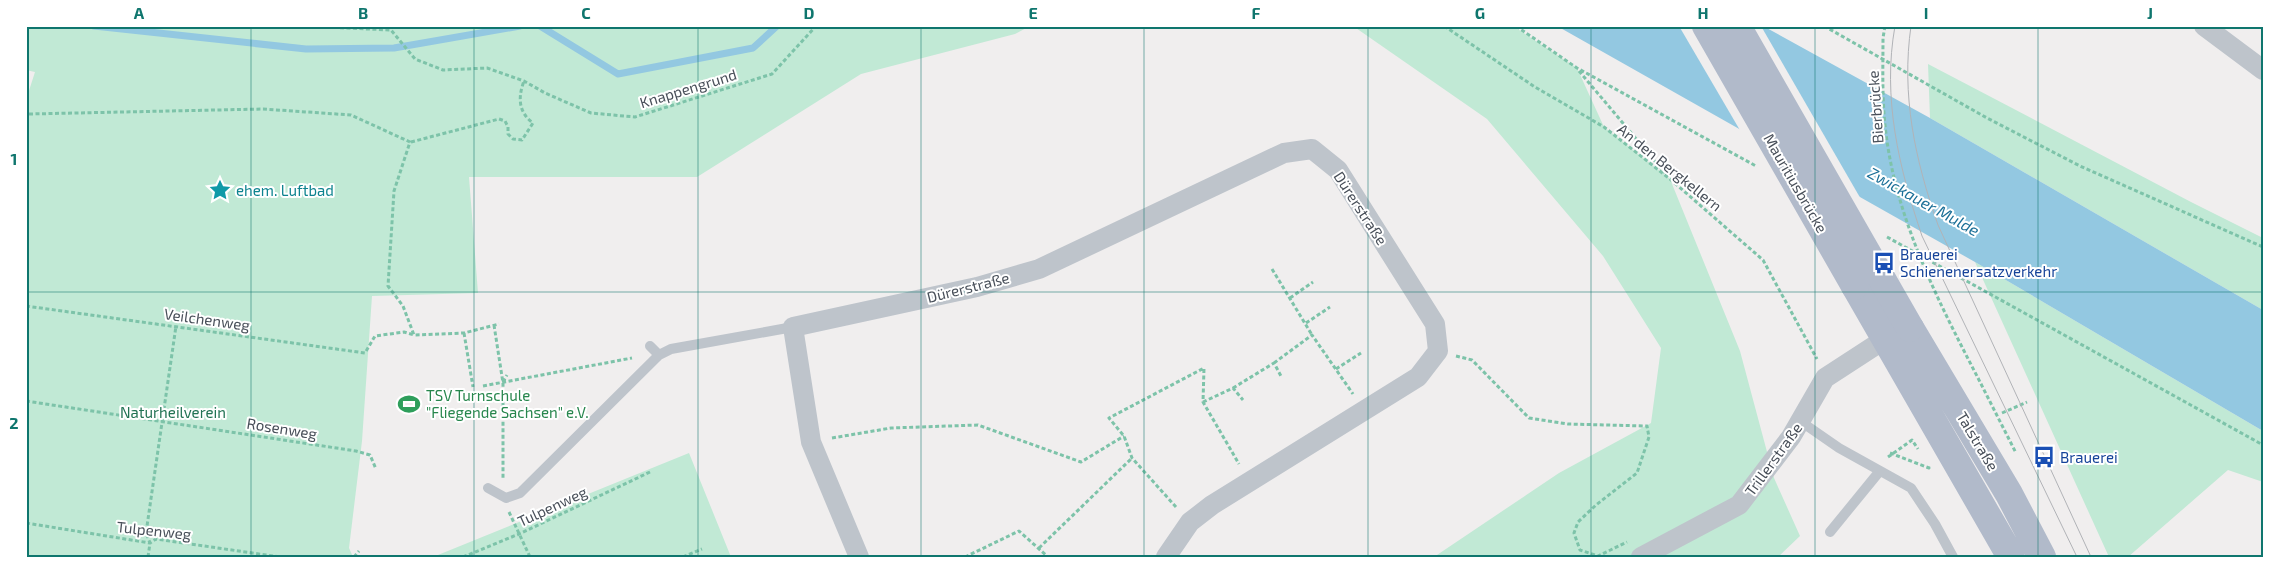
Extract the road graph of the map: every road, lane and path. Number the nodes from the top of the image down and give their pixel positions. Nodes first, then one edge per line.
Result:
1 (301, 26) edge
2 (816, 26) edge
3 (1444, 26) edge
4 (1706, 26) edge
5 (1737, 26) edge
6 (1824, 26) edge
7 (1885, 26) edge
8 (2204, 26) edge
9 (1577, 68) dead end
10 (2263, 70) edge
11 (524, 81) junction
12 (29, 114) dead end
13 (410, 142) junction
14 (1670, 179) junction
15 (2263, 247) edge
16 (1272, 270) dead end
17 (1313, 282) dead end
18 (1290, 298) junction
19 (26, 306) edge
20 (1330, 307) dead end
21 (1306, 323) junction
22 (499, 324) dead end
23 (494, 325) junction
24 (176, 326) junction
25 (793, 327) junction
26 (1910, 328) joint
27 (464, 333) junction
28 (414, 335) junction
29 (1312, 335) junction
30 (1885, 339) junction
31 (650, 346) dead end
32 (1438, 351) junction
33 (1361, 353) dead end
34 (656, 359) junction
35 (1274, 364) junction
36 (1336, 369) junction
37 (508, 376) dead end
38 (1282, 378) dead end
39 (1825, 378) junction
40 (1978, 378) dead end
41 (503, 383) junction
42 (483, 386) dead end
43 (473, 387) dead end
44 (1233, 388) junction
45 (1243, 400) dead end
46 (26, 401) edge
47 (1203, 402) junction
48 (2027, 402) dead end
49 (1364, 410) junction
50 (2002, 413) dead end
51 (163, 420) junction
52 (1800, 421) junction
53 (1124, 436) junction
54 (811, 442) junction
55 (1920, 454) dead end
56 (1132, 458) junction
57 (1925, 461) dead end
58 (376, 470) dead end
59 (650, 472) dead end
60 (1879, 472) junction
61 (1249, 480) junction
62 (488, 488) dead end
63 (506, 498) junction
64 (1190, 522) junction
65 (26, 523) edge
66 (1830, 532) dead end
67 (519, 534) junction
68 (150, 543) junction
69 (1039, 548) junction
70 (702, 549) dead end
71 (1636, 549) edge
72 (359, 551) dead end
73 (148, 557) edge
74 (280, 557) edge
75 (354, 557) edge
76 (463, 557) edge
77 (530, 557) edge
78 (683, 557) edge
79 (859, 557) edge
80 (965, 557) edge
81 (1048, 557) edge
82 (1166, 557) edge
83 (1953, 557) edge
84 (2011, 557) edge
85 (2042, 557) edge

1 - 11 path, Knappengrund
2 - 11 path, Knappengrund
3 - 14 path, An den Bergkellern
4 - 30 main road, Mauritiusbrücke, bridge
5 - 26 main road, Mauritiusbrücke, bridge
6 - 15 path
7 - 40 path, Bierbrücke, bridge
8 - 10 street
9 - 14 path
11 - 13 path
12 - 13 path
13 - 28 path
14 - 39 path, An den Bergkellern
16 - 18 path
17 - 18 path
18 - 21 path
19 - 24 path, Veilchenweg
20 - 21 path
21 - 29 path
22 - 23 path
23 - 27 path
23 - 41 path
24 - 28 path, Veilchenweg
24 - 51 path
25 - 32 street, Dürerstraße
25 - 34 lane
25 - 54 street
26 - 85 main road, Talstraße
27 - 28 path
27 - 43 path
29 - 35 path
29 - 36 path
30 - 39 street, Trillerstraße
30 - 84 main road, Talstraße
31 - 34 lane
32 - 49 street
32 - 71 path
33 - 36 path
34 - 41 path
34 - 63 lane
35 - 38 path
35 - 44 path
36 - 49 path
37 - 41 path
39 - 52 street, Trillerstraße
41 - 42 path
41 - 63 path
44 - 45 path
44 - 47 path
46 - 51 path, Rosenweg
47 - 53 path
47 - 61 path
48 - 50 path
49 - 61 street
51 - 58 path, Rosenweg
51 - 68 path
52 - 60 lane
52 - 71 street, Trillerstraße
53 - 54 path
53 - 56 path
54 - 79 street
55 - 57 path
56 - 64 path
56 - 69 path
59 - 67 path, Tulpenweg
60 - 66 lane
60 - 83 lane
61 - 64 street
62 - 63 lane
63 - 67 path
64 - 82 street
65 - 68 path, Tulpenweg
67 - 76 path, Tulpenweg
67 - 77 path
68 - 73 path
68 - 74 path, Tulpenweg
69 - 80 path
69 - 81 path
70 - 78 path
72 - 75 path

